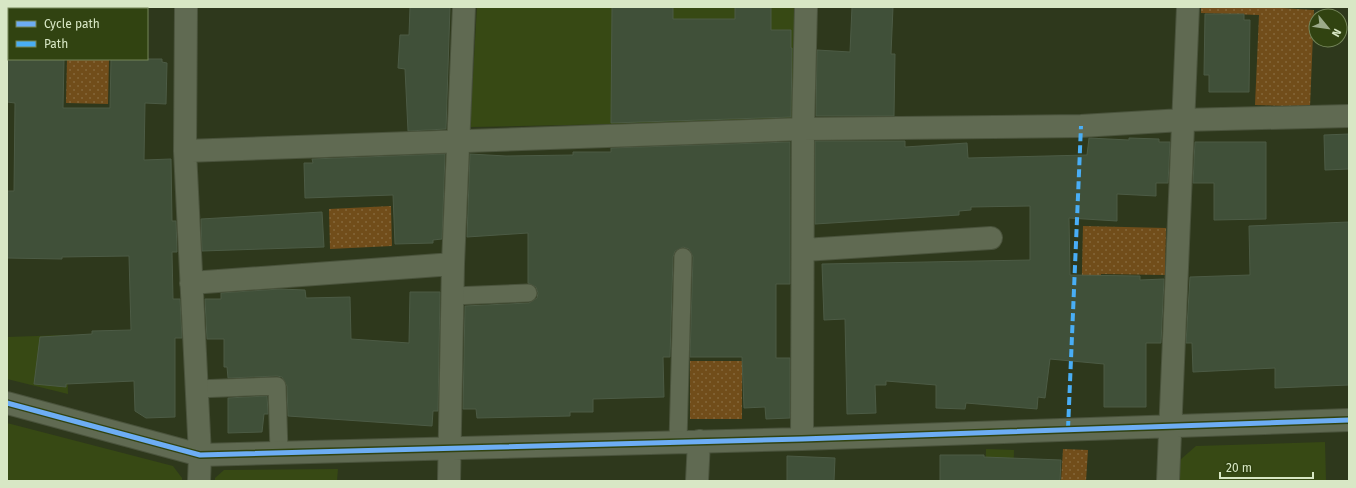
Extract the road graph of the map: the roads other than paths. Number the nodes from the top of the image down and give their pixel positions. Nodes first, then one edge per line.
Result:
1 (186, 7) edge
2 (464, 7) edge
3 (806, 7) edge
4 (1188, 7) edge
5 (1349, 116) edge
6 (1182, 120) junction
7 (803, 129) junction
8 (459, 140) junction
9 (185, 151) junction
10 (991, 238) dead end
11 (804, 250) junction
12 (684, 257) dead end
13 (453, 264) junction
14 (191, 283) junction
15 (528, 293) dead end
16 (453, 296) junction
17 (197, 389) junction
18 (7, 403) edge
19 (1349, 420) edge
20 (1170, 426) junction
21 (802, 438) junction
22 (689, 441) junction
23 (450, 448) junction
24 (279, 452) junction
25 (200, 454) junction
26 (199, 481) edge
27 (449, 481) edge
28 (697, 481) edge
29 (1168, 481) edge

1 - 9 street
2 - 8 street
3 - 7 street
4 - 6 street
5 - 6 street
6 - 7 street
6 - 20 street
7 - 8 street
7 - 11 street
8 - 9 street
8 - 13 street
9 - 14 street
10 - 11 street
11 - 21 street
12 - 22 lane
13 - 14 street
13 - 16 street
14 - 17 street
15 - 16 lane
16 - 23 street
17 - 24 lane
17 - 25 street
18 - 25 street
19 - 20 street
20 - 21 street
20 - 29 street
21 - 22 street
22 - 23 street
22 - 28 street
23 - 24 street
23 - 27 street
24 - 25 street
25 - 26 street

